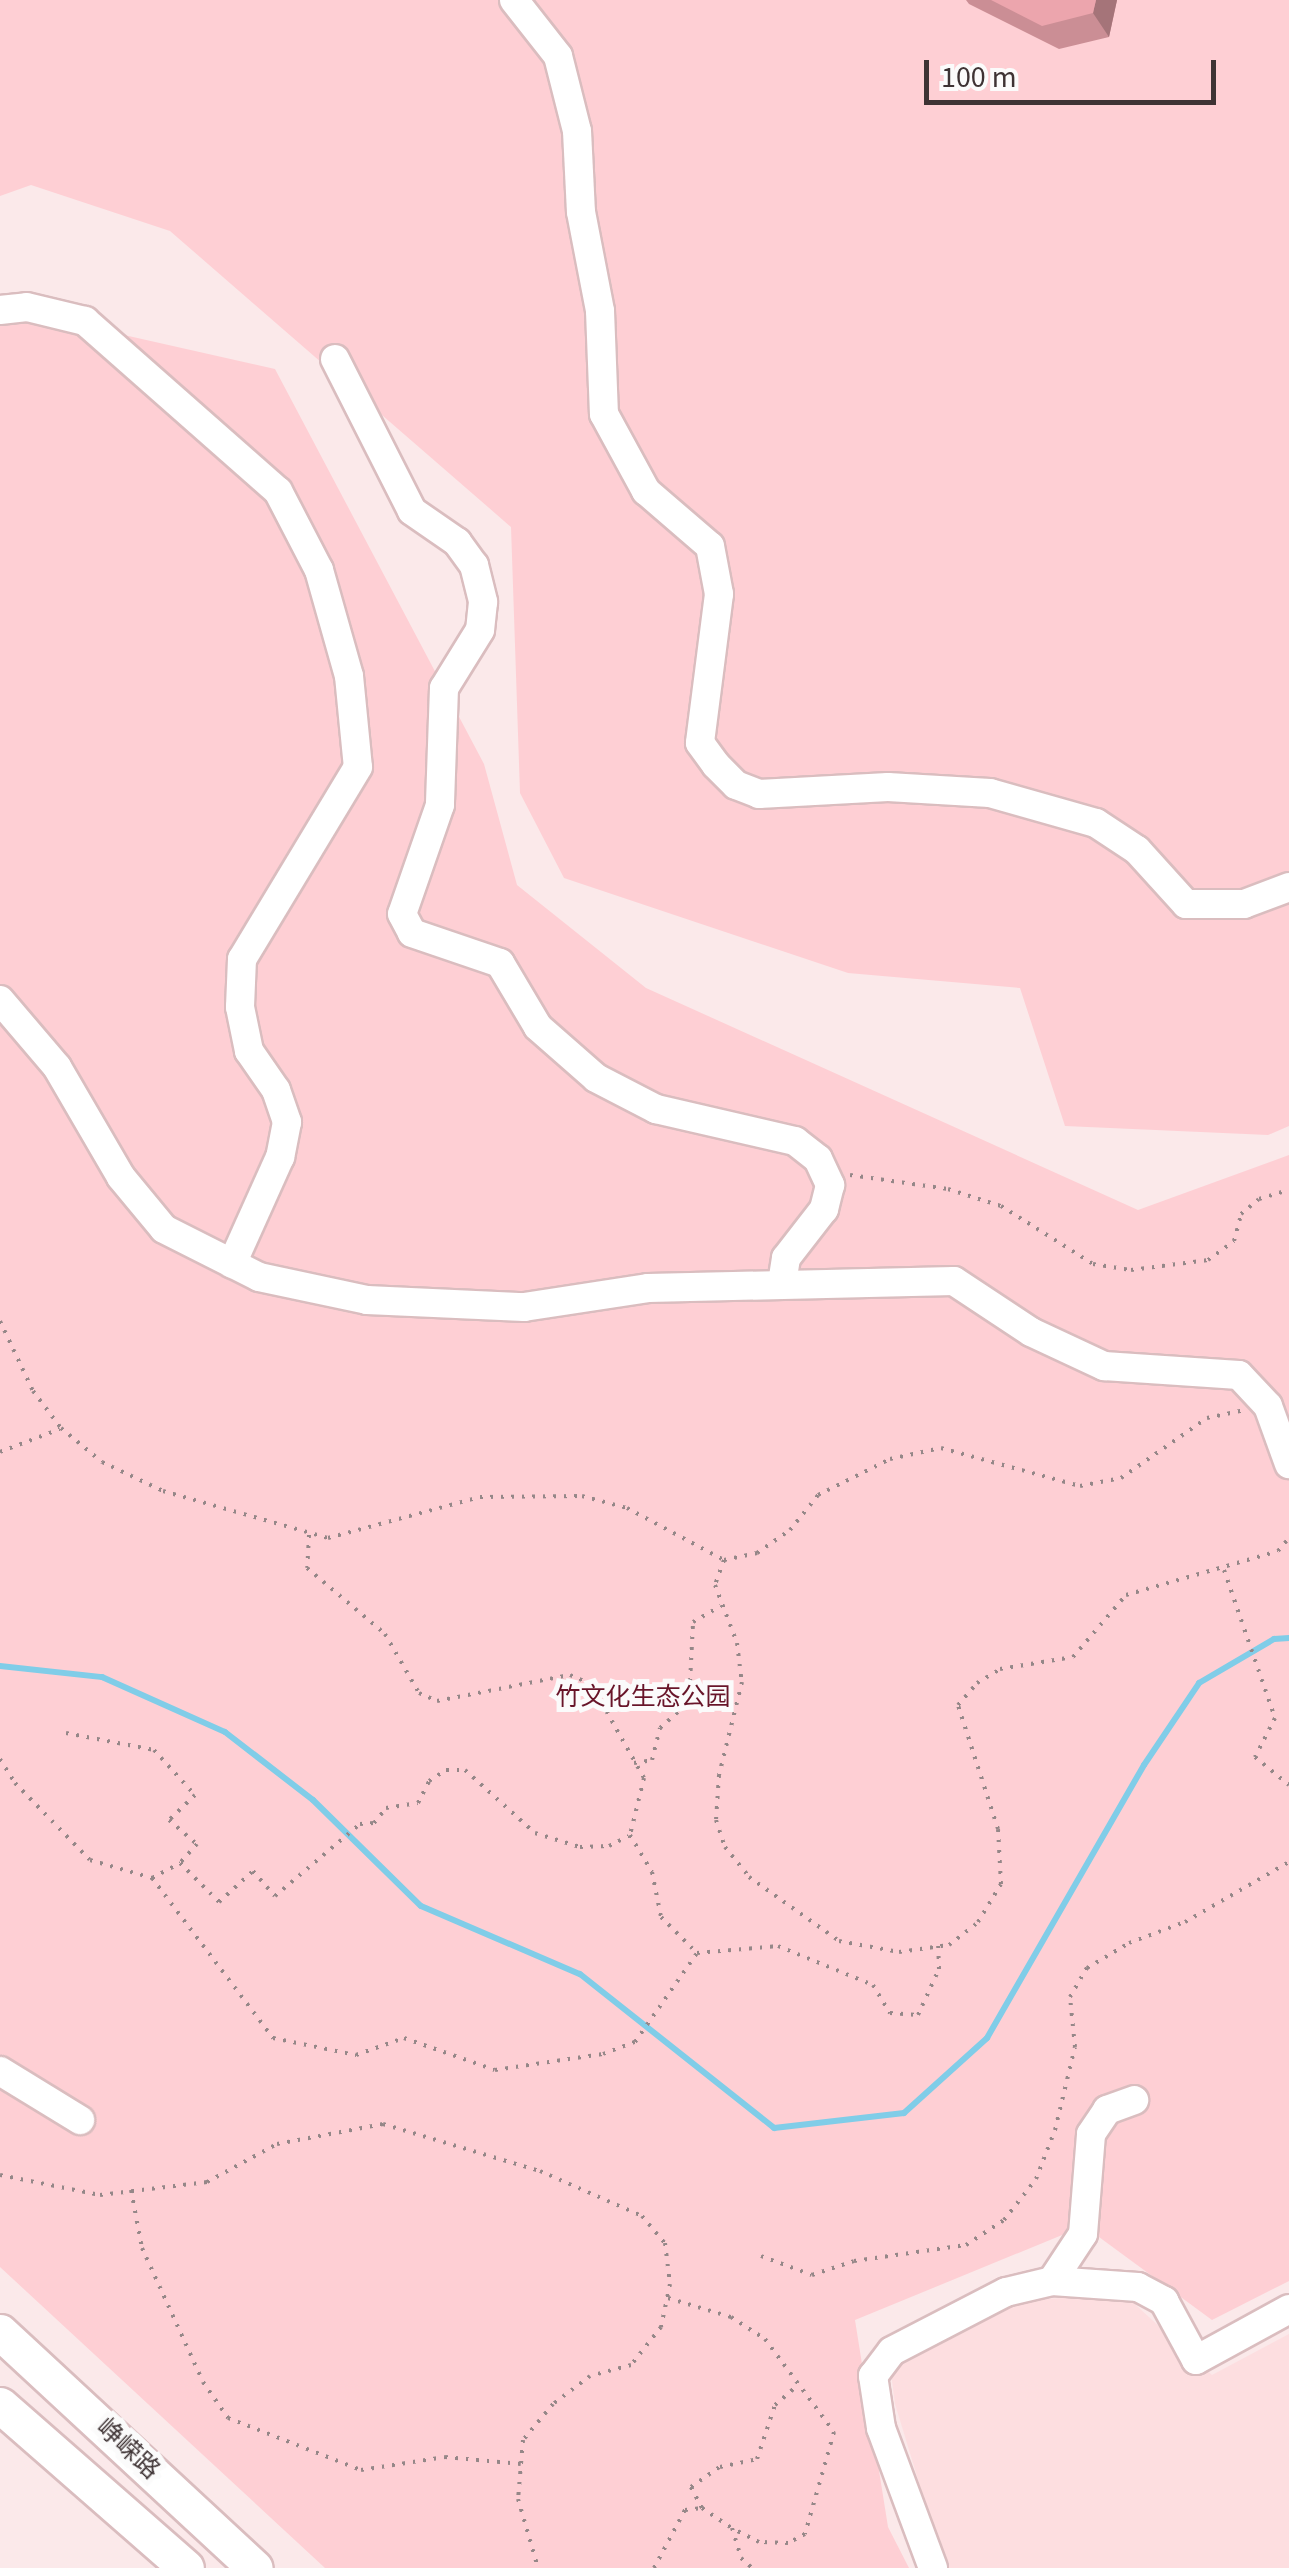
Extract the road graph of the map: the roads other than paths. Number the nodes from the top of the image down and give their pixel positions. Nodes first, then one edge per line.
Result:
1 (514, 0) edge
2 (0, 310) edge
3 (335, 359) dead end
4 (1289, 886) edge
5 (0, 1000) edge
6 (232, 1264) junction
7 (782, 1283) junction
8 (1289, 1464) edge
9 (0, 2071) edge
10 (1134, 2100) dead end
11 (80, 2120) dead end
12 (1052, 2282) junction
13 (1289, 2309) edge
14 (0, 2332) edge
15 (0, 2405) edge
16 (186, 2568) edge
17 (255, 2568) edge
18 (932, 2568) edge

1 - 4 street
2 - 6 street
3 - 7 street
5 - 6 street
6 - 7 street
7 - 8 street
9 - 11 street
10 - 12 street
12 - 13 street
12 - 18 street
14 - 17 main road, 峥嵘路
15 - 16 main road, 峥嵘路

